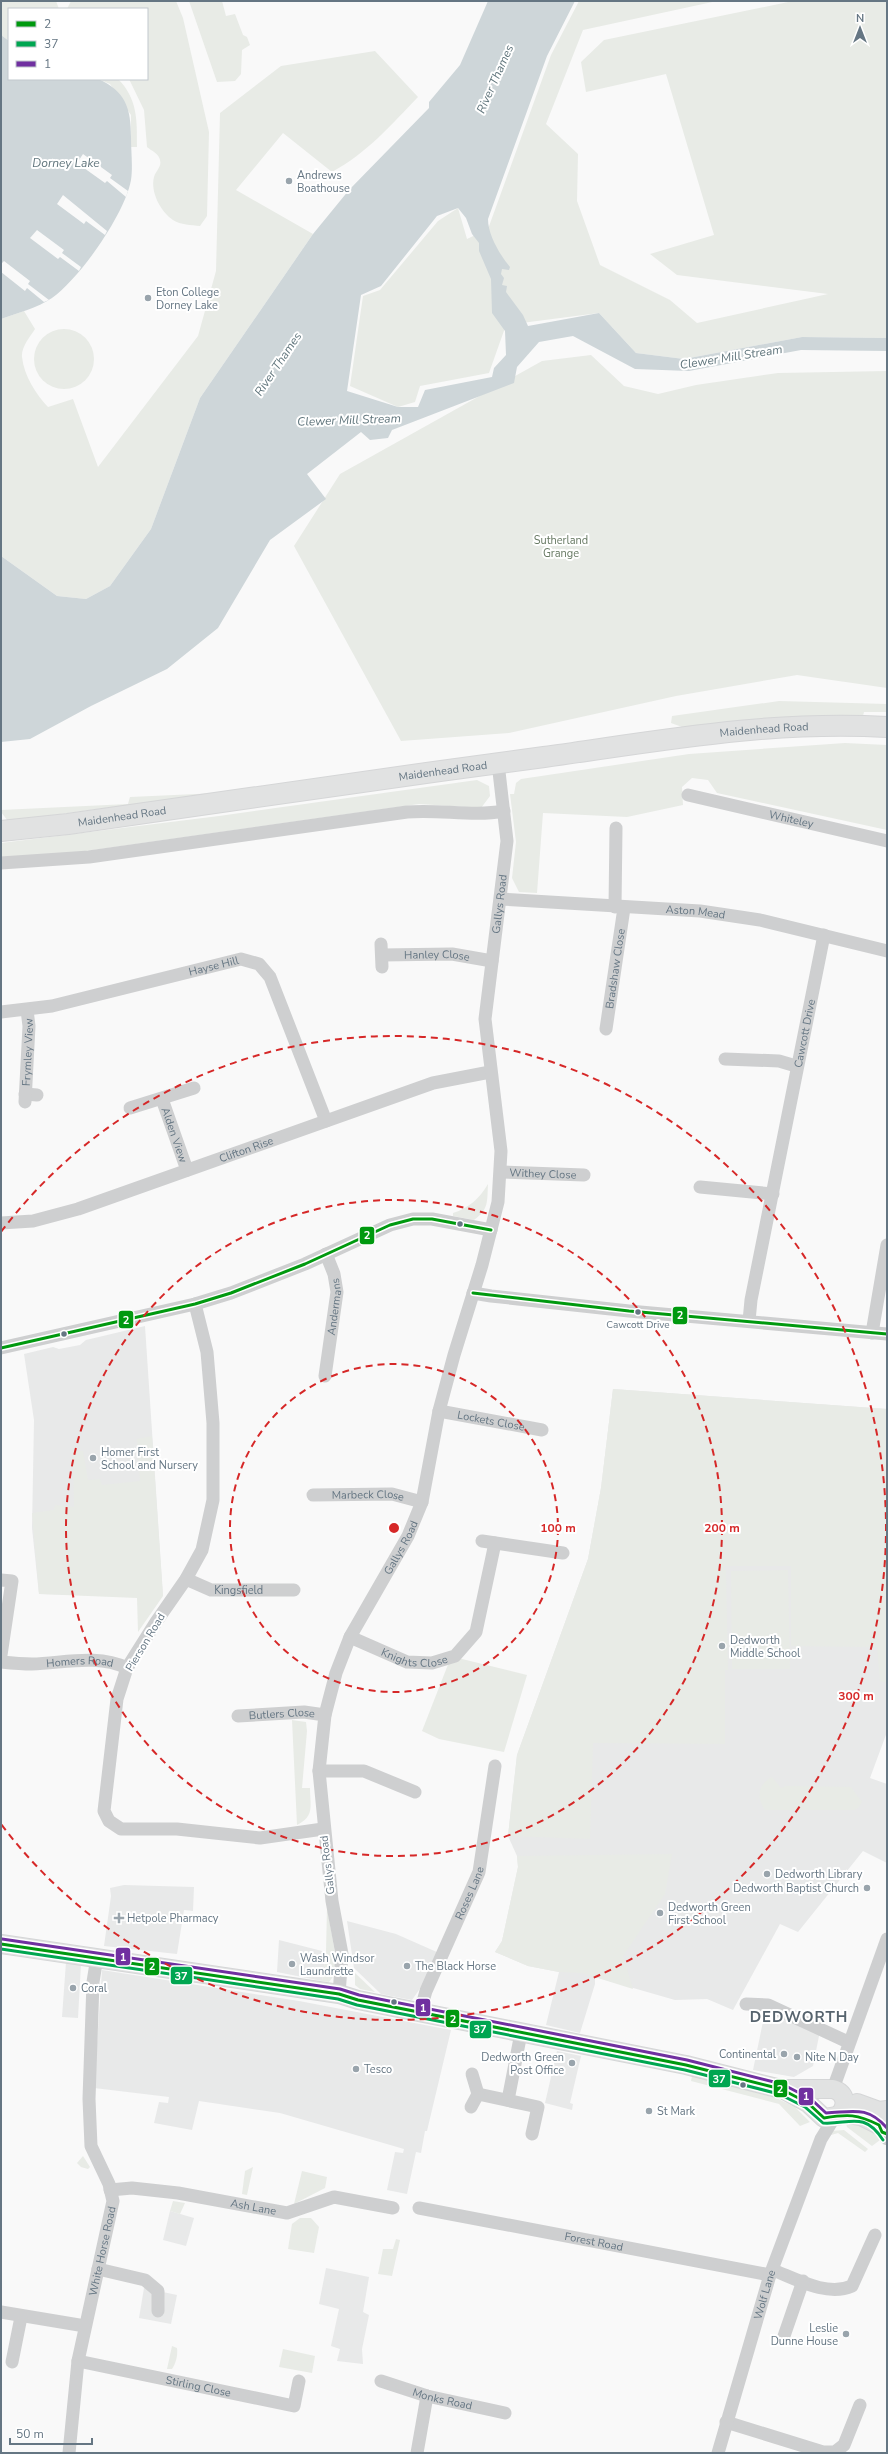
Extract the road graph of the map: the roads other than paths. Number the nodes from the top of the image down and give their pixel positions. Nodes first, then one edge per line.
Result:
1 (887, 727) edge
2 (498, 763) junction
3 (694, 793) dead end
4 (504, 811) junction
5 (616, 828) dead end
6 (1, 831) edge
7 (887, 841) edge
8 (1, 864) edge
9 (501, 899) junction
10 (619, 908) junction
11 (824, 935) junction
12 (887, 950) edge
13 (381, 955) dead end
14 (492, 961) junction
15 (27, 1010) junction
16 (1, 1012) edge
17 (606, 1029) dead end
18 (725, 1058) dead end
19 (796, 1066) junction
20 (490, 1072) junction
21 (194, 1088) dead end
22 (29, 1097) dead end
23 (162, 1099) junction
24 (130, 1108) dead end
25 (326, 1121) junction
26 (187, 1170) junction
27 (501, 1172) junction
28 (584, 1175) dead end
29 (700, 1187) dead end
30 (773, 1194) junction
31 (1, 1223) edge
32 (491, 1230) junction
33 (887, 1245) edge
34 (326, 1254) junction
35 (474, 1292) junction
36 (195, 1304) junction
37 (749, 1321) junction
38 (872, 1333) junction
39 (887, 1334) edge
40 (1, 1348) edge
41 (325, 1376) dead end
42 (439, 1411) junction
43 (542, 1431) dead end
44 (313, 1495) dead end
45 (422, 1502) junction
46 (563, 1553) dead end
47 (186, 1578) junction
48 (1, 1580) edge
49 (294, 1590) dead end
50 (350, 1637) junction
51 (1, 1655) edge
52 (1, 1662) edge
53 (128, 1668) junction
54 (325, 1714) junction
55 (238, 1717) dead end
56 (496, 1766) dead end
57 (319, 1771) junction
58 (415, 1792) dead end
59 (323, 1829) junction
60 (887, 1939) edge
61 (1, 1944) edge
62 (97, 1957) junction
63 (339, 1994) junction
64 (746, 2004) dead end
65 (420, 2012) junction
66 (521, 2033) junction
67 (848, 2042) junction
68 (472, 2074) dead end
69 (781, 2089) junction
70 (833, 2092) junction
71 (478, 2094) junction
72 (508, 2100) junction
73 (471, 2107) dead end
74 (827, 2115) junction
75 (885, 2125) edge
76 (532, 2134) dead end
77 (110, 2190) junction
78 (394, 2208) dead end
79 (419, 2208) dead end
80 (875, 2235) dead end
81 (98, 2269) junction
82 (771, 2272) junction
83 (803, 2281) junction
84 (158, 2311) dead end
85 (1, 2312) edge
86 (21, 2317) junction
87 (84, 2326) junction
88 (783, 2339) dead end
89 (78, 2361) junction
90 (12, 2362) dead end
91 (299, 2381) dead end
92 (381, 2381) dead end
93 (427, 2396) junction
94 (860, 2405) dead end
95 (505, 2413) dead end
96 (726, 2422) junction
97 (69, 2453) edge
98 (417, 2453) edge
99 (718, 2453) edge

1 - 2 main road, Maidenhead Road
2 - 4 street, Gallys Road
2 - 6 main road, Maidenhead Road
3 - 7 street, Whiteley
4 - 8 street
4 - 9 street, Gallys Road
5 - 10 street, Bradshaw Close
9 - 10 street, Aston Mead
9 - 14 street, Gallys Road
10 - 11 street, Aston Mead
10 - 17 street, Bradshaw Close
11 - 12 street, Aston Mead
11 - 19 street, Cawcott Drive
13 - 14 street, Hanley Close
14 - 20 street, Gallys Road
15 - 16 street, Hayse Hill
15 - 22 street, Frymley View
15 - 25 street, Hayse Hill
18 - 19 street
19 - 30 street, Cawcott Drive
20 - 25 street, Clifton Rise
20 - 27 street, Gallys Road
21 - 23 street, Alden View
23 - 24 street, Alden View
23 - 26 street, Alden View
25 - 26 street, Clifton Rise
26 - 31 street, Clifton Rise
27 - 28 street, Withey Close
27 - 32 street, Gallys Road
29 - 30 street
30 - 37 street, Cawcott Drive
32 - 34 street
32 - 35 street, Gallys Road
33 - 38 street
34 - 36 street
34 - 41 street, Andermans
35 - 37 street
35 - 42 street, Gallys Road
36 - 40 street
36 - 47 street, Pierson Road
37 - 38 street
38 - 39 street
42 - 43 street, Lockets Close
42 - 45 street, Gallys Road
44 - 45 street, Marbeck Close
45 - 50 street, Gallys Road
46 - 50 street, Knights Close
47 - 49 street, Kingsfield
47 - 53 street, Pierson Road
48 - 51 street
50 - 54 street, Gallys Road
52 - 53 street, Homers Road
53 - 59 street, Pierson Road
54 - 55 street, Butlers Close
54 - 57 street, Gallys Road
56 - 65 street, Roses Lane
57 - 58 street
57 - 59 street, Gallys Road
59 - 63 street, Gallys Road
60 - 67 street
61 - 62 main road
62 - 63 main road
62 - 77 street, White Horse Road
63 - 65 main road
64 - 67 street
65 - 66 main road
66 - 69 main road
66 - 72 street
67 - 70 street
68 - 71 street
69 - 70 main road
69 - 74 main road
70 - 74 main road
70 - 74 main road
70 - 75 main road
71 - 72 street
71 - 73 street
72 - 76 street
74 - 75 main road
74 - 82 street, Wolf Lane
77 - 78 street, Ash Lane
77 - 81 street, White Horse Road
79 - 82 street, Forest Road
80 - 83 street, Forest Road
81 - 84 street
81 - 87 street, White Horse Road
82 - 83 street, Forest Road
82 - 96 street, Wolf Lane
83 - 88 street
85 - 86 street
86 - 87 street
86 - 90 street
87 - 89 street, White Horse Road
89 - 91 street, Stirling Close
89 - 97 street, White Horse Road
92 - 93 street, Monks Road
93 - 95 street, Monks Road
93 - 98 street
94 - 96 street
96 - 99 street, Wolf Lane

